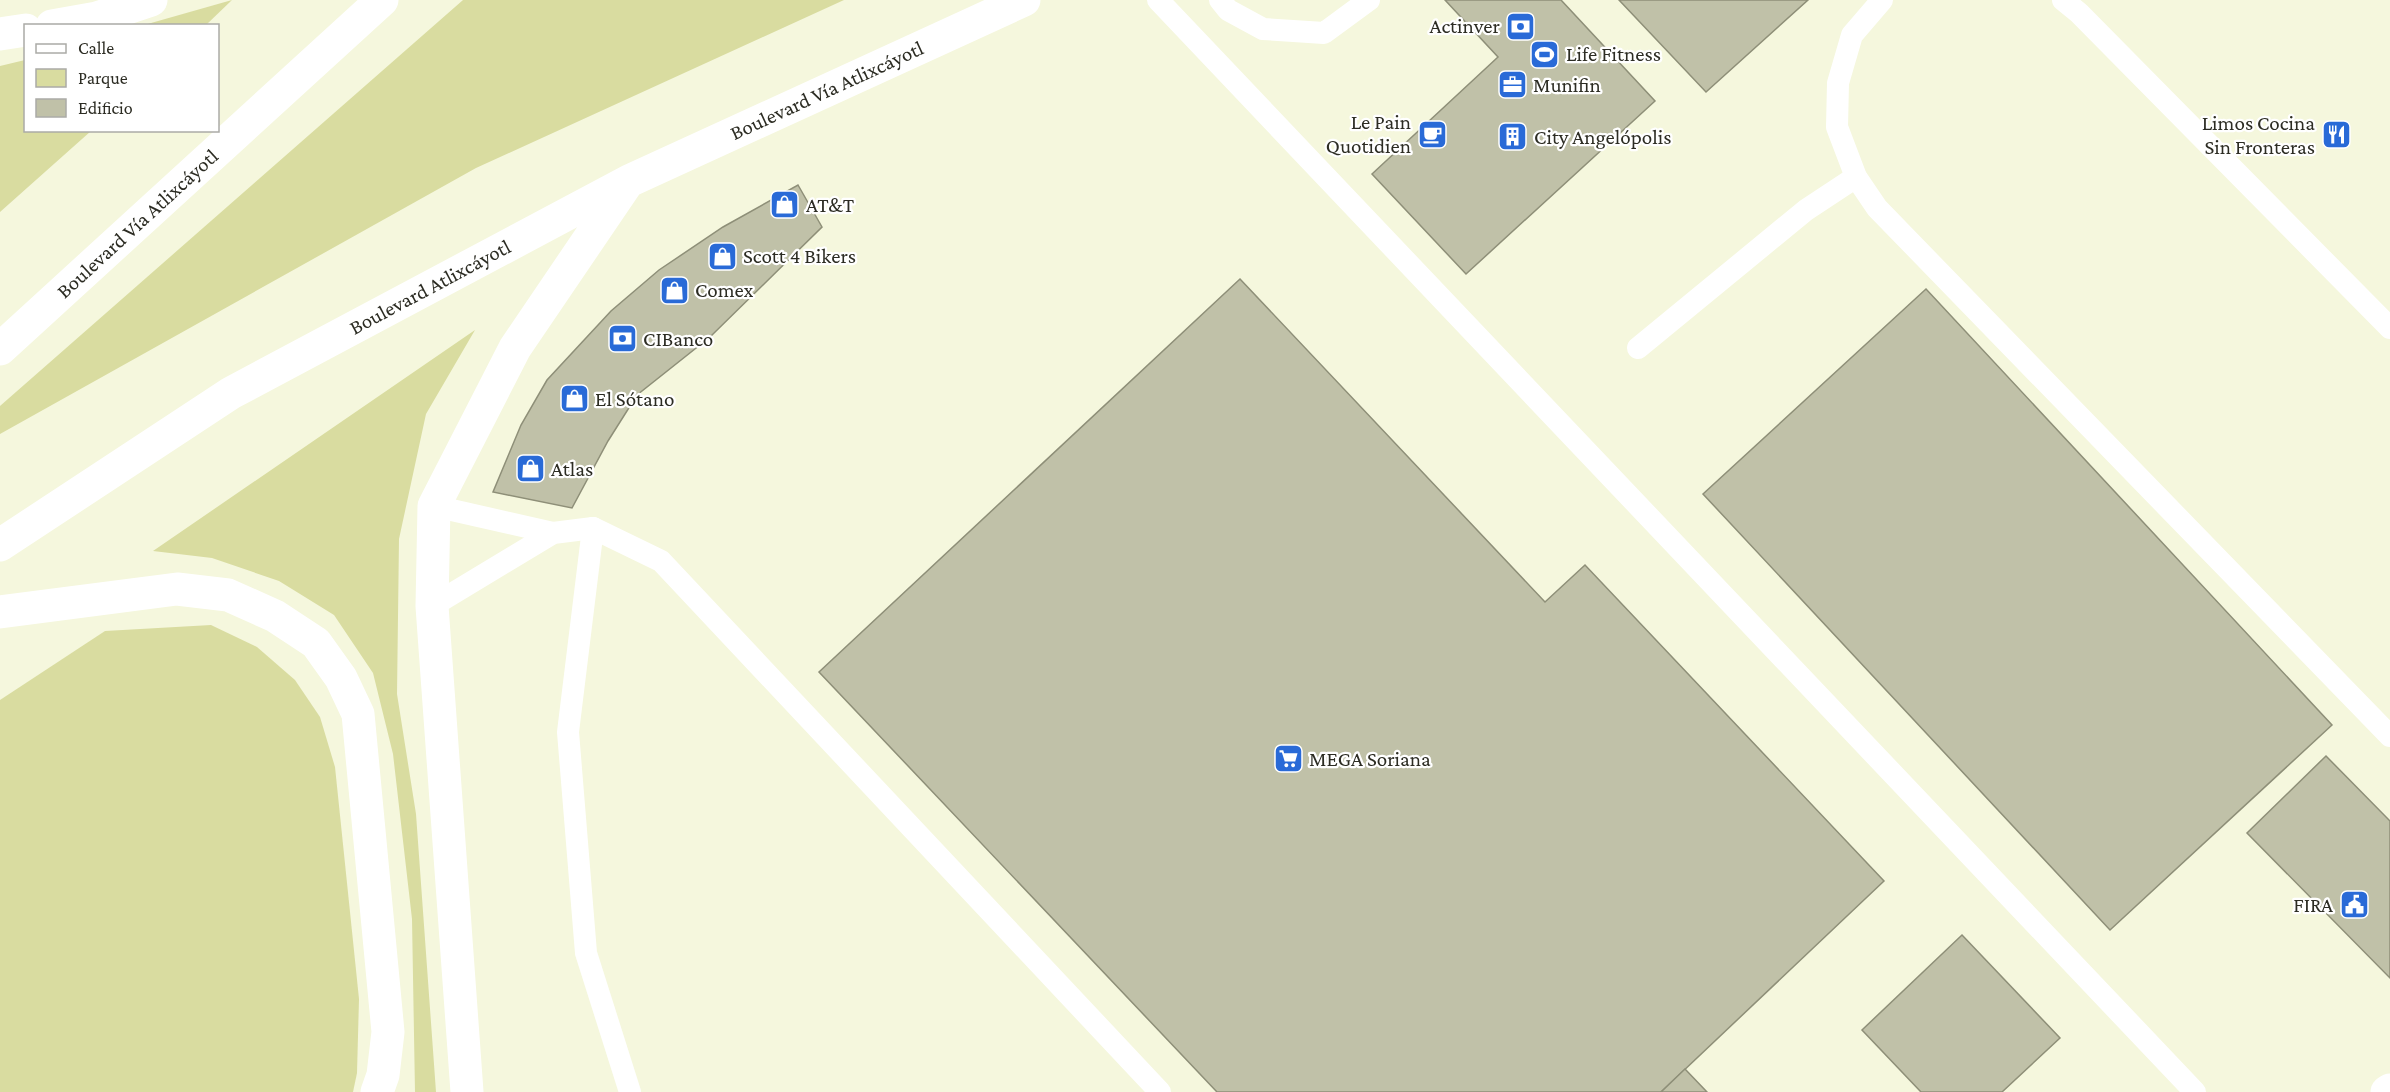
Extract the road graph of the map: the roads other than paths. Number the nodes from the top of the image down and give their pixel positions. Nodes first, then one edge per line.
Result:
1 (151, 0) edge
2 (382, 0) edge
3 (1024, 0) edge
4 (1158, 0) edge
5 (1220, 0) edge
6 (1369, 0) edge
7 (2063, 0) edge
8 (1878, 1) edge
9 (63, 24) edge
10 (24, 30) edge
11 (0, 34) edge
12 (1856, 177) junction
13 (629, 181) junction
14 (2390, 328) edge
15 (1638, 348) dead end
16 (0, 349) edge
17 (434, 506) junction
18 (593, 528) junction
19 (553, 533) junction
20 (0, 545) edge
21 (432, 606) junction
22 (0, 612) edge
23 (2390, 736) edge
24 (377, 1092) edge
25 (467, 1092) edge
26 (630, 1092) edge
27 (1160, 1092) edge
28 (2195, 1092) edge

1 - 9 main road
2 - 16 main road, Boulevard Vía Atlixcáyotl
3 - 13 main road, Boulevard Vía Atlixcáyotl
4 - 28 lane
5 - 6 lane
7 - 14 lane
8 - 12 lane
10 - 11 main road
12 - 15 lane
12 - 23 lane
13 - 17 main road
13 - 20 main road, Boulevard Atlixcáyotl
17 - 19 lane
17 - 21 main road
18 - 19 lane
18 - 26 lane
18 - 27 lane
19 - 21 lane
21 - 25 main road
22 - 24 main road

